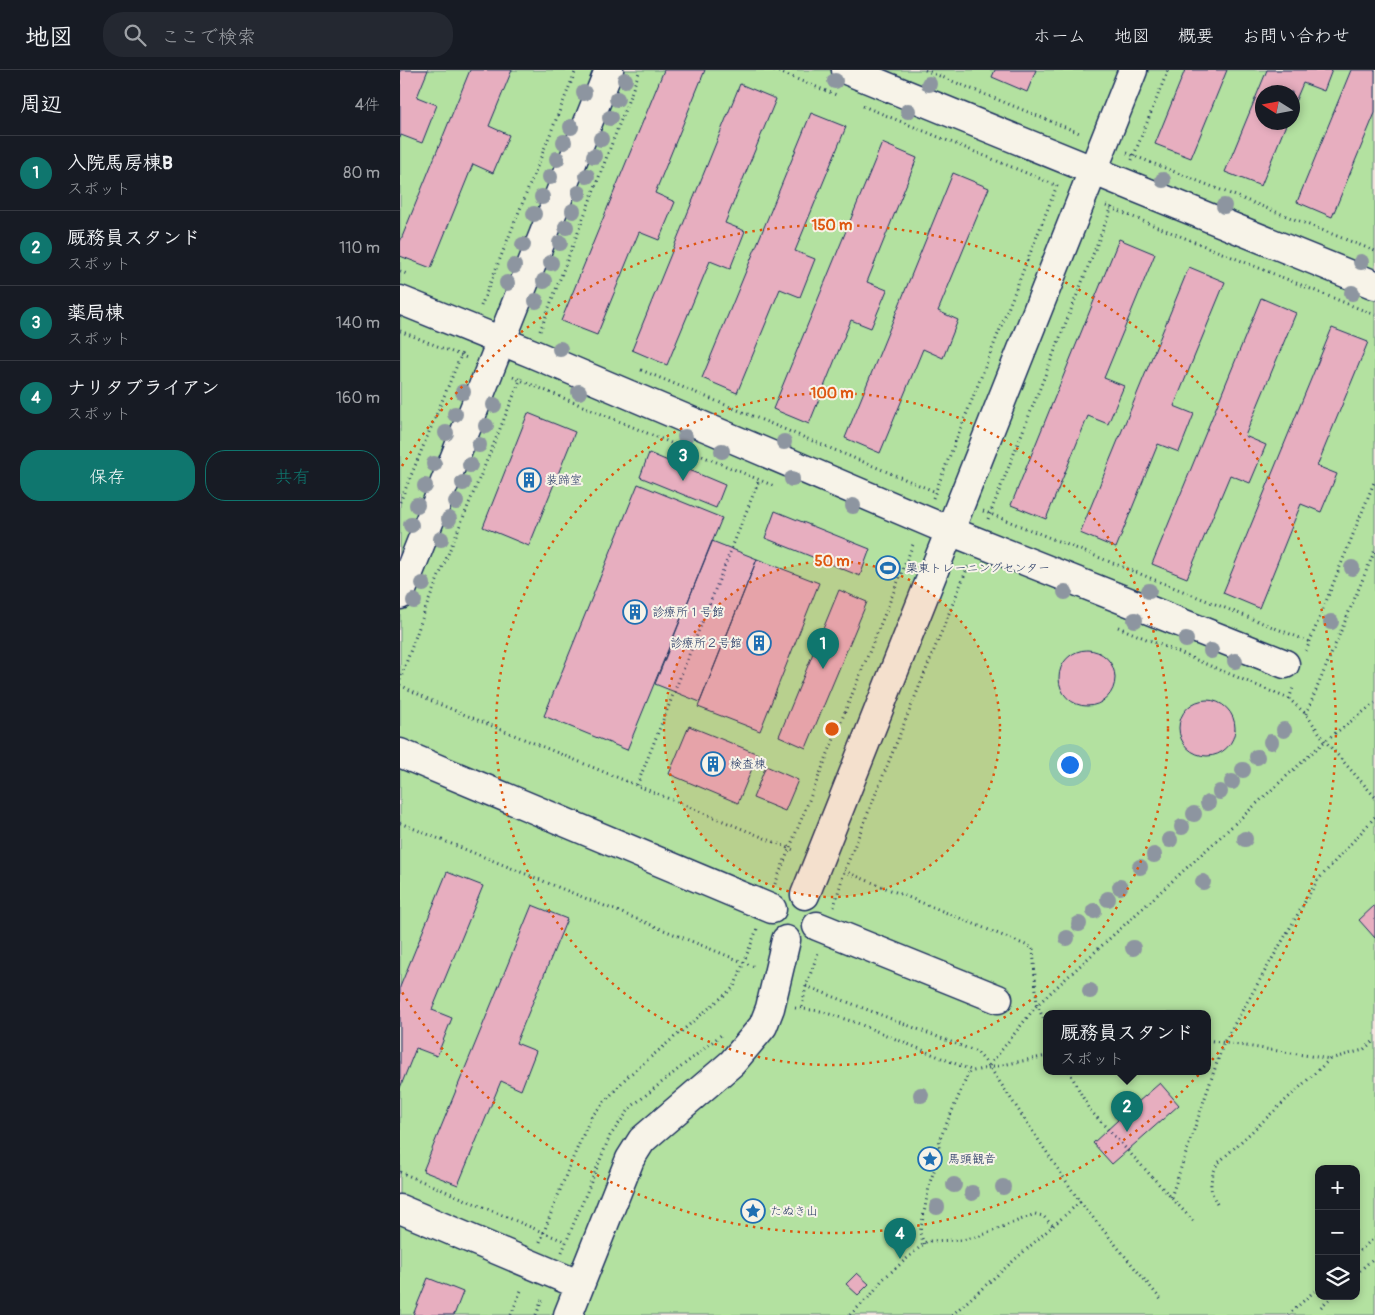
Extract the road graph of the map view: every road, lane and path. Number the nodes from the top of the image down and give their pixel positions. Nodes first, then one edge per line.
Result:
1 (576, 70) edge
2 (609, 70) edge
3 (846, 70) edge
4 (925, 70) edge
5 (1133, 70) edge
6 (1083, 124) dead end
7 (1091, 138) junction
8 (1066, 161) junction
9 (1091, 172) junction
10 (1375, 251) edge
11 (400, 271) edge
12 (418, 279) dead end
13 (1375, 285) edge
14 (400, 300) edge
15 (472, 302) dead end
16 (476, 317) junction
17 (505, 328) junction
18 (550, 332) dead end
19 (632, 367) dead end
20 (759, 480) dead end
21 (1375, 480) edge
22 (936, 492) junction
23 (400, 502) edge
24 (961, 503) junction
25 (924, 520) junction
26 (950, 531) junction
27 (1375, 550) edge
28 (400, 595) edge
29 (1285, 664) dead end
30 (400, 685) edge
31 (1289, 699) dead end
32 (1375, 703) edge
33 (1306, 714) junction
34 (1324, 741) junction
35 (400, 753) edge
36 (637, 785) junction
37 (1375, 797) edge
38 (1375, 817) edge
39 (400, 823) edge
40 (789, 848) junction
41 (819, 861) junction
42 (805, 895) junction
43 (769, 908) junction
44 (817, 926) junction
45 (786, 940) junction
46 (744, 963) junction
47 (777, 976) junction
48 (998, 999) dead end
49 (1037, 1005) junction
50 (1043, 1018) edge
51 (1211, 1040) edge
52 (1375, 1040) edge
53 (1224, 1042) junction
54 (1043, 1057) edge
55 (1330, 1058) junction
56 (989, 1066) junction
57 (970, 1070) dead end
58 (1071, 1075) edge
59 (400, 1172) edge
60 (1171, 1197) junction
61 (1080, 1202) junction
62 (1217, 1204) dead end
63 (400, 1210) edge
64 (1195, 1223) dead end
65 (1053, 1226) junction
66 (544, 1233) junction
67 (1375, 1237) edge
68 (566, 1242) dead end
69 (924, 1244) junction
70 (1360, 1250) edge
71 (1375, 1257) edge
72 (530, 1263) junction
73 (1360, 1270) edge
74 (580, 1285) junction
75 (1315, 1291) edge
76 (1328, 1300) edge
77 (1163, 1302) dead end
78 (1321, 1307) dead end
79 (511, 1315) edge
80 (568, 1315) edge
81 (850, 1315) edge
82 (952, 1315) edge
83 (1288, 1315) edge

1 - 16 path
2 - 17 lane
3 - 8 lane
4 - 7 path
5 - 7 lane
6 - 7 path
7 - 8 path
7 - 9 lane
7 - 10 path
8 - 9 lane
8 - 22 path
9 - 13 lane
9 - 24 lane
11 - 12 path
14 - 16 lane
15 - 16 path
16 - 17 lane
16 - 17 path
16 - 23 path
17 - 18 path
17 - 25 lane
17 - 28 lane
19 - 22 path
20 - 36 path
21 - 24 path
22 - 24 path
22 - 25 path
24 - 26 lane
25 - 26 lane
25 - 40 path
26 - 29 lane
26 - 41 lane
27 - 33 path
30 - 36 path
31 - 33 path
32 - 34 path
33 - 34 path
34 - 37 path
34 - 49 path
35 - 43 lane
36 - 40 path
38 - 53 path
39 - 46 path
40 - 41 path
40 - 43 path
41 - 42 lane
41 - 49 path
42 - 43 lane
42 - 44 lane
43 - 45 lane
43 - 46 path
44 - 45 lane
44 - 48 lane
45 - 47 lane
46 - 47 path
46 - 66 path
47 - 56 path
47 - 74 lane
49 - 50 path
49 - 56 path
51 - 53 path
52 - 55 path
53 - 55 path
53 - 60 path
54 - 56 path
55 - 62 path
56 - 61 path
57 - 69 path
58 - 60 path
59 - 66 path
60 - 64 path
61 - 65 path
61 - 77 path
63 - 72 lane
65 - 69 path
65 - 82 path
66 - 68 path
66 - 72 path
67 - 70 path
69 - 81 path
71 - 73 path
72 - 74 lane
72 - 79 path
74 - 80 lane
75 - 83 path
76 - 78 path

